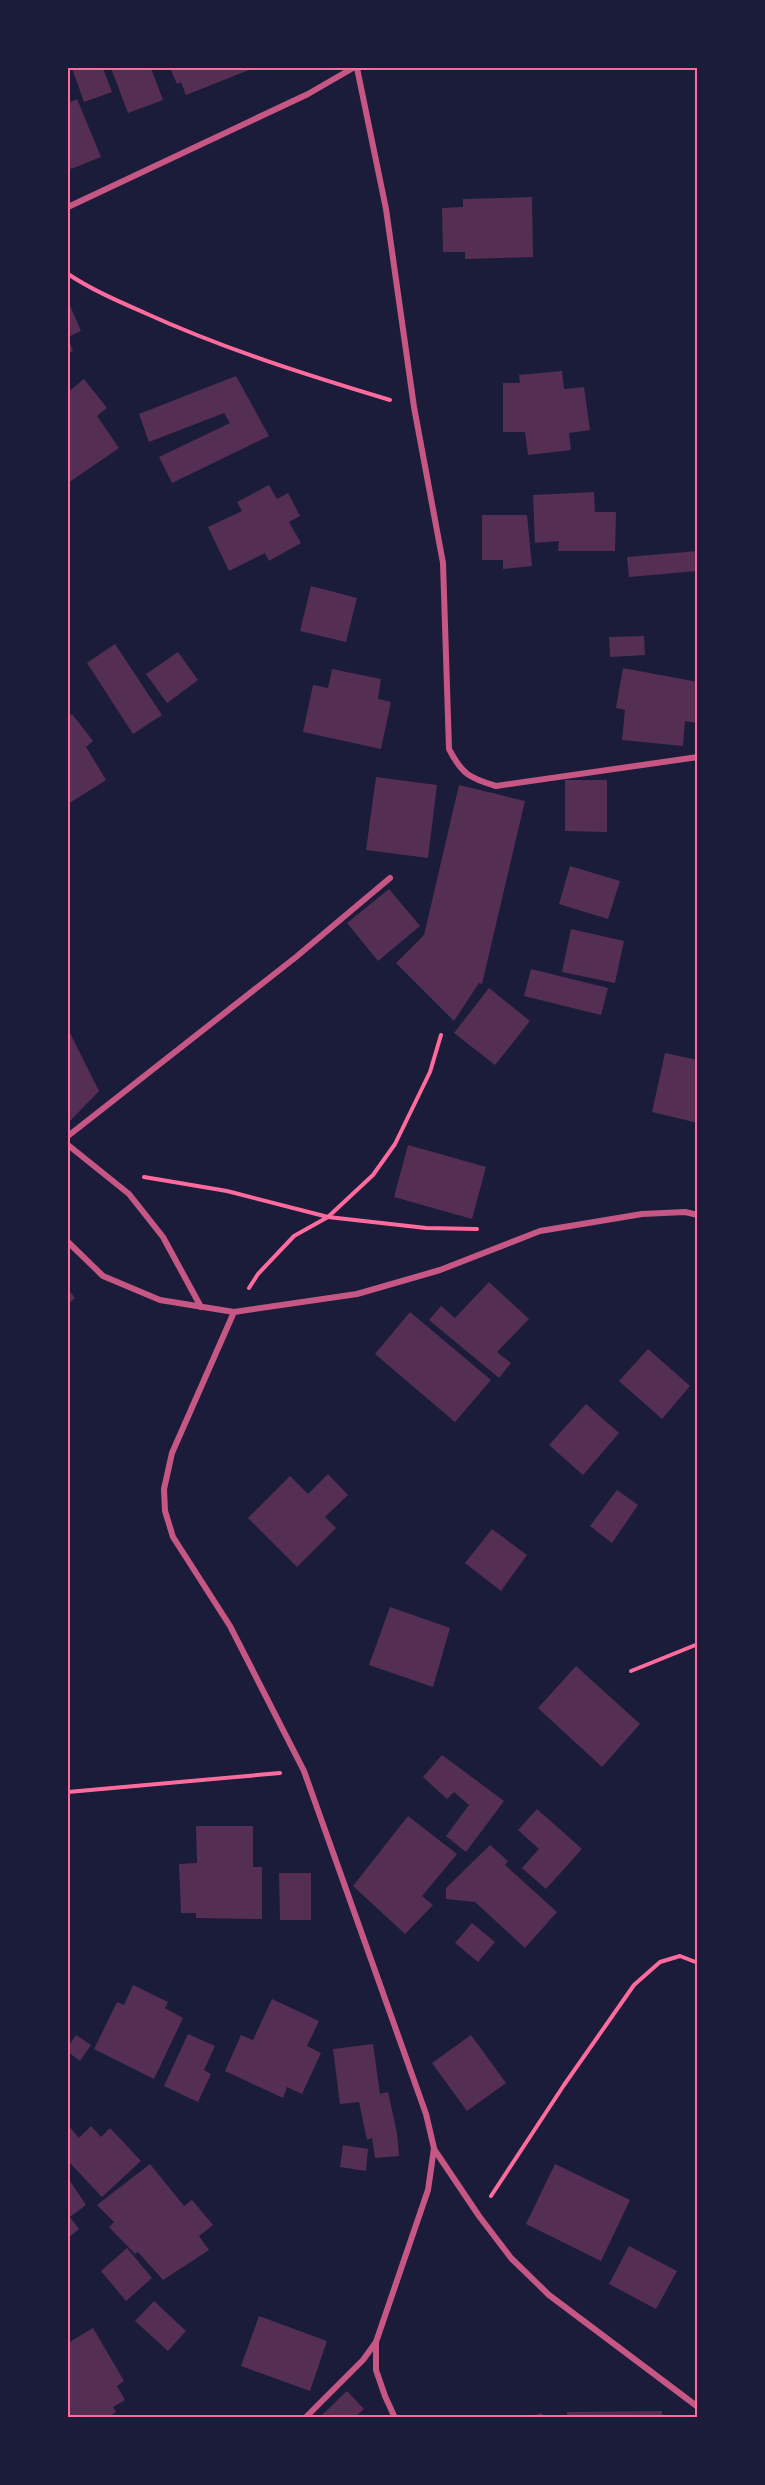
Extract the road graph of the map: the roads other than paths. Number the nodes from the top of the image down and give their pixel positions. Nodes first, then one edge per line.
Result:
1 (355, 68) edge
2 (68, 207) edge
3 (698, 757) edge
4 (390, 878) dead end
5 (68, 1136) edge
6 (68, 1145) edge
7 (698, 1215) edge
8 (68, 1242) edge
9 (201, 1307) junction
10 (234, 1312) junction
11 (434, 2148) junction
12 (376, 2342) junction
13 (698, 2407) edge
14 (305, 2418) edge
15 (395, 2418) edge

1 - 2 street
1 - 3 street
4 - 5 street
6 - 9 street
7 - 10 street
8 - 9 street
9 - 10 street
10 - 11 street
11 - 12 street
11 - 13 street
12 - 14 street
12 - 15 street

